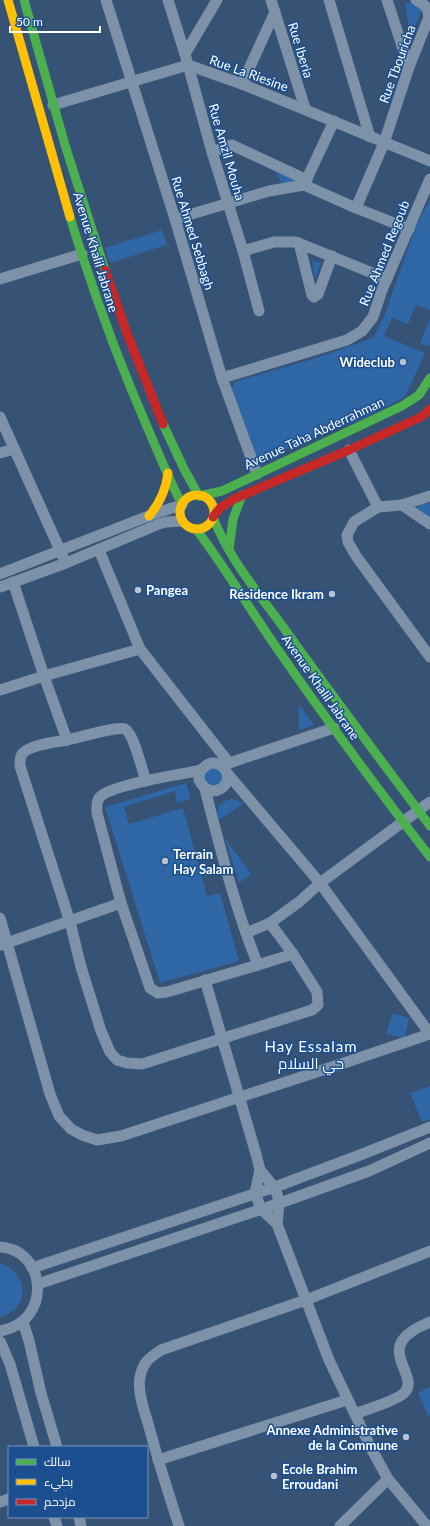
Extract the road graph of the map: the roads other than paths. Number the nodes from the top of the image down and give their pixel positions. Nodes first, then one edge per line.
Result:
1 (8, 0) edge
2 (24, 0) edge
3 (106, 0) edge
4 (168, 0) edge
5 (218, 0) edge
6 (271, 0) edge
7 (329, 0) edge
8 (388, 0) edge
9 (416, 0) edge
10 (274, 12) junction
11 (185, 54) junction
12 (188, 65) junction
13 (409, 67) junction
14 (131, 82) junction
15 (242, 84) junction
16 (53, 105) junction
17 (305, 108) junction
18 (334, 122) junction
19 (370, 137) junction
20 (384, 143) junction
21 (212, 152) junction
22 (430, 161) edge
23 (430, 179) edge
24 (306, 183) junction
25 (227, 203) junction
26 (356, 208) junction
27 (175, 219) junction
28 (409, 228) junction
29 (299, 243) junction
30 (243, 251) junction
31 (82, 254) junction
32 (332, 256) junction
33 (388, 278) junction
34 (0, 279) edge
35 (258, 311) dead end
36 (222, 378) junction
37 (430, 378) edge
38 (415, 399) junction
39 (430, 411) edge
40 (0, 417) edge
41 (14, 449) junction
42 (349, 450) junction
43 (0, 453) edge
44 (168, 473) junction
45 (257, 474) junction
46 (242, 495) junction
47 (199, 496) junction
48 (430, 496) edge
49 (182, 504) junction
50 (402, 505) junction
51 (378, 507) junction
52 (149, 516) junction
53 (213, 517) junction
54 (182, 521) junction
55 (430, 524) edge
56 (196, 529) junction
57 (60, 550) junction
58 (99, 550) junction
59 (229, 550) junction
60 (66, 563) junction
61 (0, 574) edge
62 (13, 582) junction
63 (0, 587) edge
64 (140, 649) junction
65 (430, 658) edge
66 (44, 676) junction
67 (0, 690) edge
68 (334, 728) junction
69 (67, 740) junction
70 (226, 767) junction
71 (200, 770) junction
72 (146, 781) junction
73 (205, 789) junction
74 (430, 802) edge
75 (418, 811) junction
76 (403, 822) junction
77 (430, 826) edge
78 (430, 857) edge
79 (320, 883) junction
80 (121, 903) junction
81 (0, 918) edge
82 (70, 922) junction
83 (270, 923) junction
84 (246, 933) junction
85 (4, 944) edge
86 (293, 954) junction
87 (258, 965) junction
88 (205, 980) junction
89 (430, 1034) edge
90 (222, 1038) junction
91 (240, 1097) junction
92 (430, 1127) edge
93 (430, 1143) edge
94 (260, 1170) junction
95 (275, 1187) junction
96 (255, 1193) junction
97 (280, 1203) junction
98 (261, 1209) junction
99 (277, 1224) junction
100 (0, 1247) edge
101 (430, 1251) edge
102 (32, 1268) junction
103 (38, 1284) junction
104 (306, 1300) junction
105 (23, 1322) junction
106 (430, 1322) edge
107 (0, 1331) edge
108 (0, 1341) edge
109 (347, 1400) junction
110 (355, 1414) junction
111 (34, 1446) edge
112 (57, 1446) edge
113 (158, 1460) junction
114 (388, 1479) junction
115 (179, 1526) edge
116 (340, 1526) edge
117 (427, 1526) edge

1 - 31 main road, Avenue Khalil Jabrane
2 - 16 main road, Avenue Khalil Jabrane
3 - 14 street, Rue Ahmed Sebbagh
4 - 11 street, Rue Amzil Mouha
5 - 11 street
6 - 10 street, Rue Iberia
7 - 19 street
8 - 13 street
9 - 13 street, Rue Tbouricha
10 - 15 street
10 - 17 street, Rue Iberia
11 - 12 street, Rue Amzil Mouha
12 - 14 street
12 - 15 street, Rue La Riesine
12 - 21 street, Rue Amzil Mouha
13 - 20 street, Rue Tbouricha
14 - 16 street
14 - 27 street, Rue Ahmed Sebbagh
15 - 17 street, Rue La Riesine
16 - 47 main road, Avenue Khalil Jabrane
17 - 18 street, Rue La Riesine
18 - 19 street, Rue La Riesine
18 - 24 street
19 - 20 street, Rue La Riesine
20 - 22 street, Rue La Riesine
20 - 26 street, Rue Tbouricha
21 - 24 street
21 - 25 street, Rue Amzil Mouha
23 - 28 street, Rue Ahmed Regoub
24 - 25 street
24 - 26 street
25 - 27 street
25 - 30 street, Rue Amzil Mouha
26 - 28 street
27 - 36 street, Rue Ahmed Sebbagh
28 - 33 street, Rue Ahmed Regoub
29 - 30 street
29 - 32 street
29 - 32 street
30 - 35 street, Rue Amzil Mouha
31 - 34 street
31 - 44 main road, Avenue Khalil Jabrane
32 - 33 street
33 - 36 street, Rue Ahmed Regoub
36 - 45 street, Rue Ahmed Sebbagh
37 - 38 main road, Avenue Taha Abderrahman
38 - 39 street
38 - 45 main road, Avenue Taha Abderrahman
39 - 42 main road, Avenue Taha Abderrahman
40 - 41 street
41 - 43 street
41 - 57 street
42 - 46 main road, Avenue Taha Abderrahman
42 - 51 street
44 - 49 main road, Avenue Khalil Jabrane
44 - 52 main road
45 - 47 main road, Avenue Taha Abderrahman
46 - 53 main road, Avenue Taha Abderrahman
46 - 59 main road
47 - 49 main road
47 - 53 main road
48 - 50 street
49 - 52 street
49 - 54 main road
50 - 51 street
50 - 55 street
51 - 65 street
52 - 57 street
53 - 56 main road
53 - 59 main road, Avenue Khalil Jabrane
54 - 56 main road
54 - 58 street
56 - 68 main road, Avenue Khalil Jabrane
57 - 60 street
57 - 61 street
58 - 60 street
58 - 64 street
59 - 75 main road, Avenue Khalil Jabrane
60 - 62 street
62 - 63 street
62 - 66 street
64 - 66 street
64 - 70 street
66 - 67 street
66 - 69 street
68 - 70 street
68 - 76 main road, Avenue Khalil Jabrane
69 - 72 street
69 - 82 street
70 - 71 street
70 - 73 street
70 - 79 street
71 - 72 street
71 - 73 street
72 - 80 street
73 - 84 street
74 - 75 street
75 - 76 street
75 - 77 main road, Avenue Khalil Jabrane
76 - 78 main road, Avenue Khalil Jabrane
76 - 79 street
79 - 83 street
79 - 89 street
80 - 82 street
80 - 88 street
81 - 85 street
82 - 85 street
82 - 90 street
83 - 84 street
83 - 86 street
84 - 87 street
85 - 91 street
86 - 87 street
86 - 90 street
87 - 88 street
88 - 90 street
89 - 91 street
90 - 91 street
91 - 94 street
92 - 95 street
93 - 97 street
94 - 95 street
94 - 96 street
95 - 96 street
95 - 97 street
96 - 98 street
96 - 102 street
97 - 98 street
97 - 99 street
98 - 99 street
98 - 103 street
99 - 104 street
100 - 102 street
101 - 104 street
102 - 103 street
103 - 105 street
104 - 109 street
104 - 113 street
105 - 107 street
105 - 112 street
106 - 110 street
108 - 111 street
109 - 110 street
109 - 113 street
110 - 114 street
113 - 115 street
114 - 116 street
114 - 117 street

